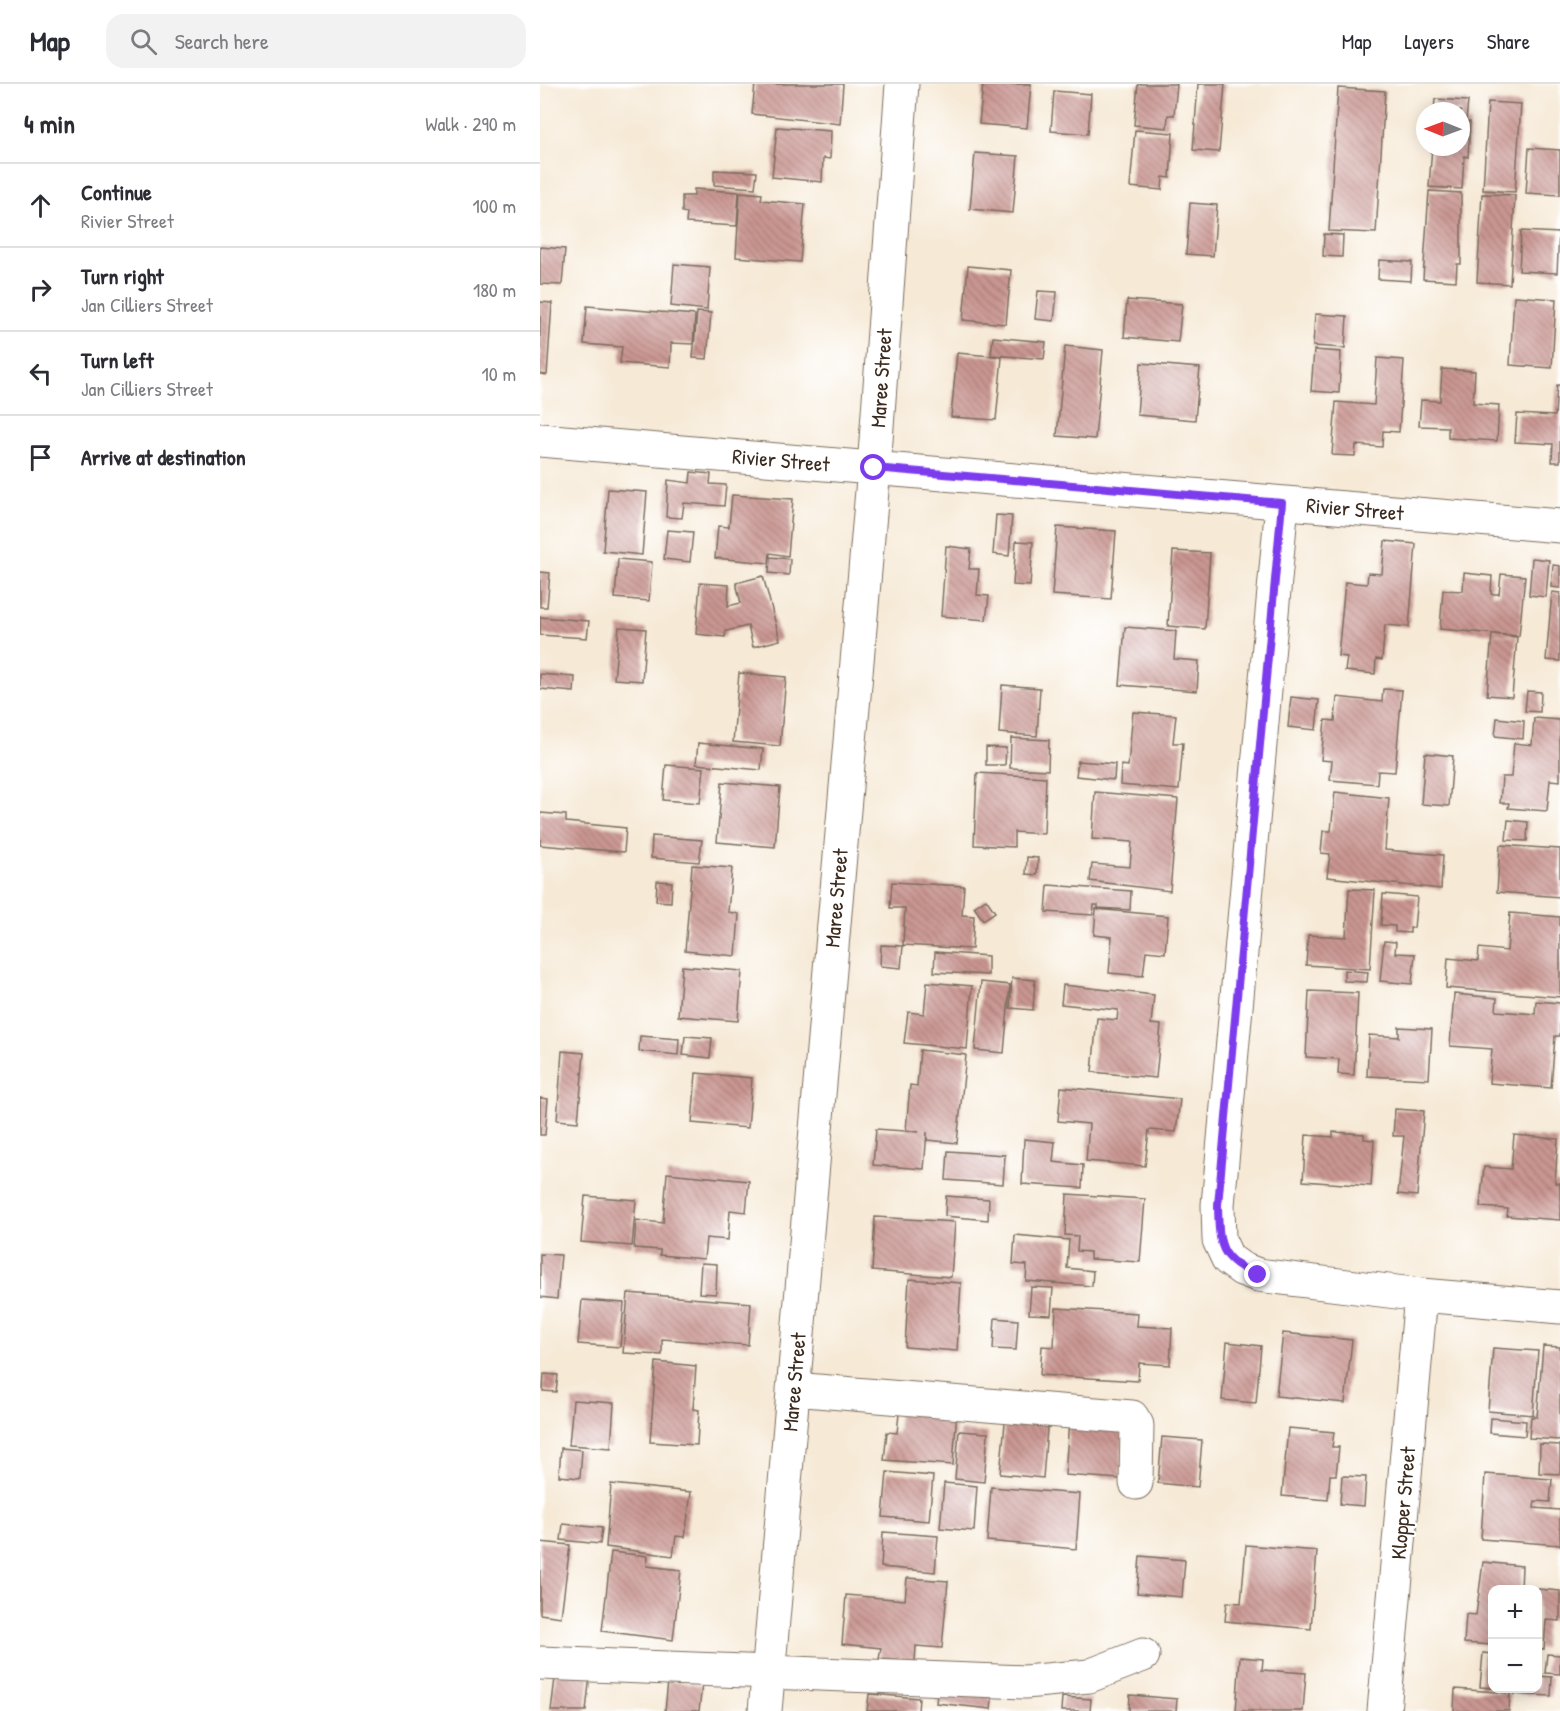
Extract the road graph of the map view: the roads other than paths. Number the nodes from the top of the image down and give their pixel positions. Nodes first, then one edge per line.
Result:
1 (902, 84) edge
2 (540, 440) edge
3 (874, 468) junction
4 (1282, 503) junction
5 (1560, 526) edge
6 (1421, 1295) junction
7 (1560, 1307) edge
8 (794, 1389) junction
9 (1136, 1483) dead end
10 (1143, 1655) dead end
11 (540, 1663) edge
12 (769, 1673) junction
13 (765, 1711) edge
14 (1384, 1711) edge

1 - 3 street, Maree Street
2 - 3 street, Rivier Street
3 - 4 street, Rivier Street
3 - 8 street, Maree Street
4 - 5 street, Rivier Street
4 - 6 street
6 - 7 street
6 - 14 street, Klopper Street
8 - 9 street
8 - 12 street, Maree Street
10 - 12 street
11 - 12 street
12 - 13 street, Maree Street

